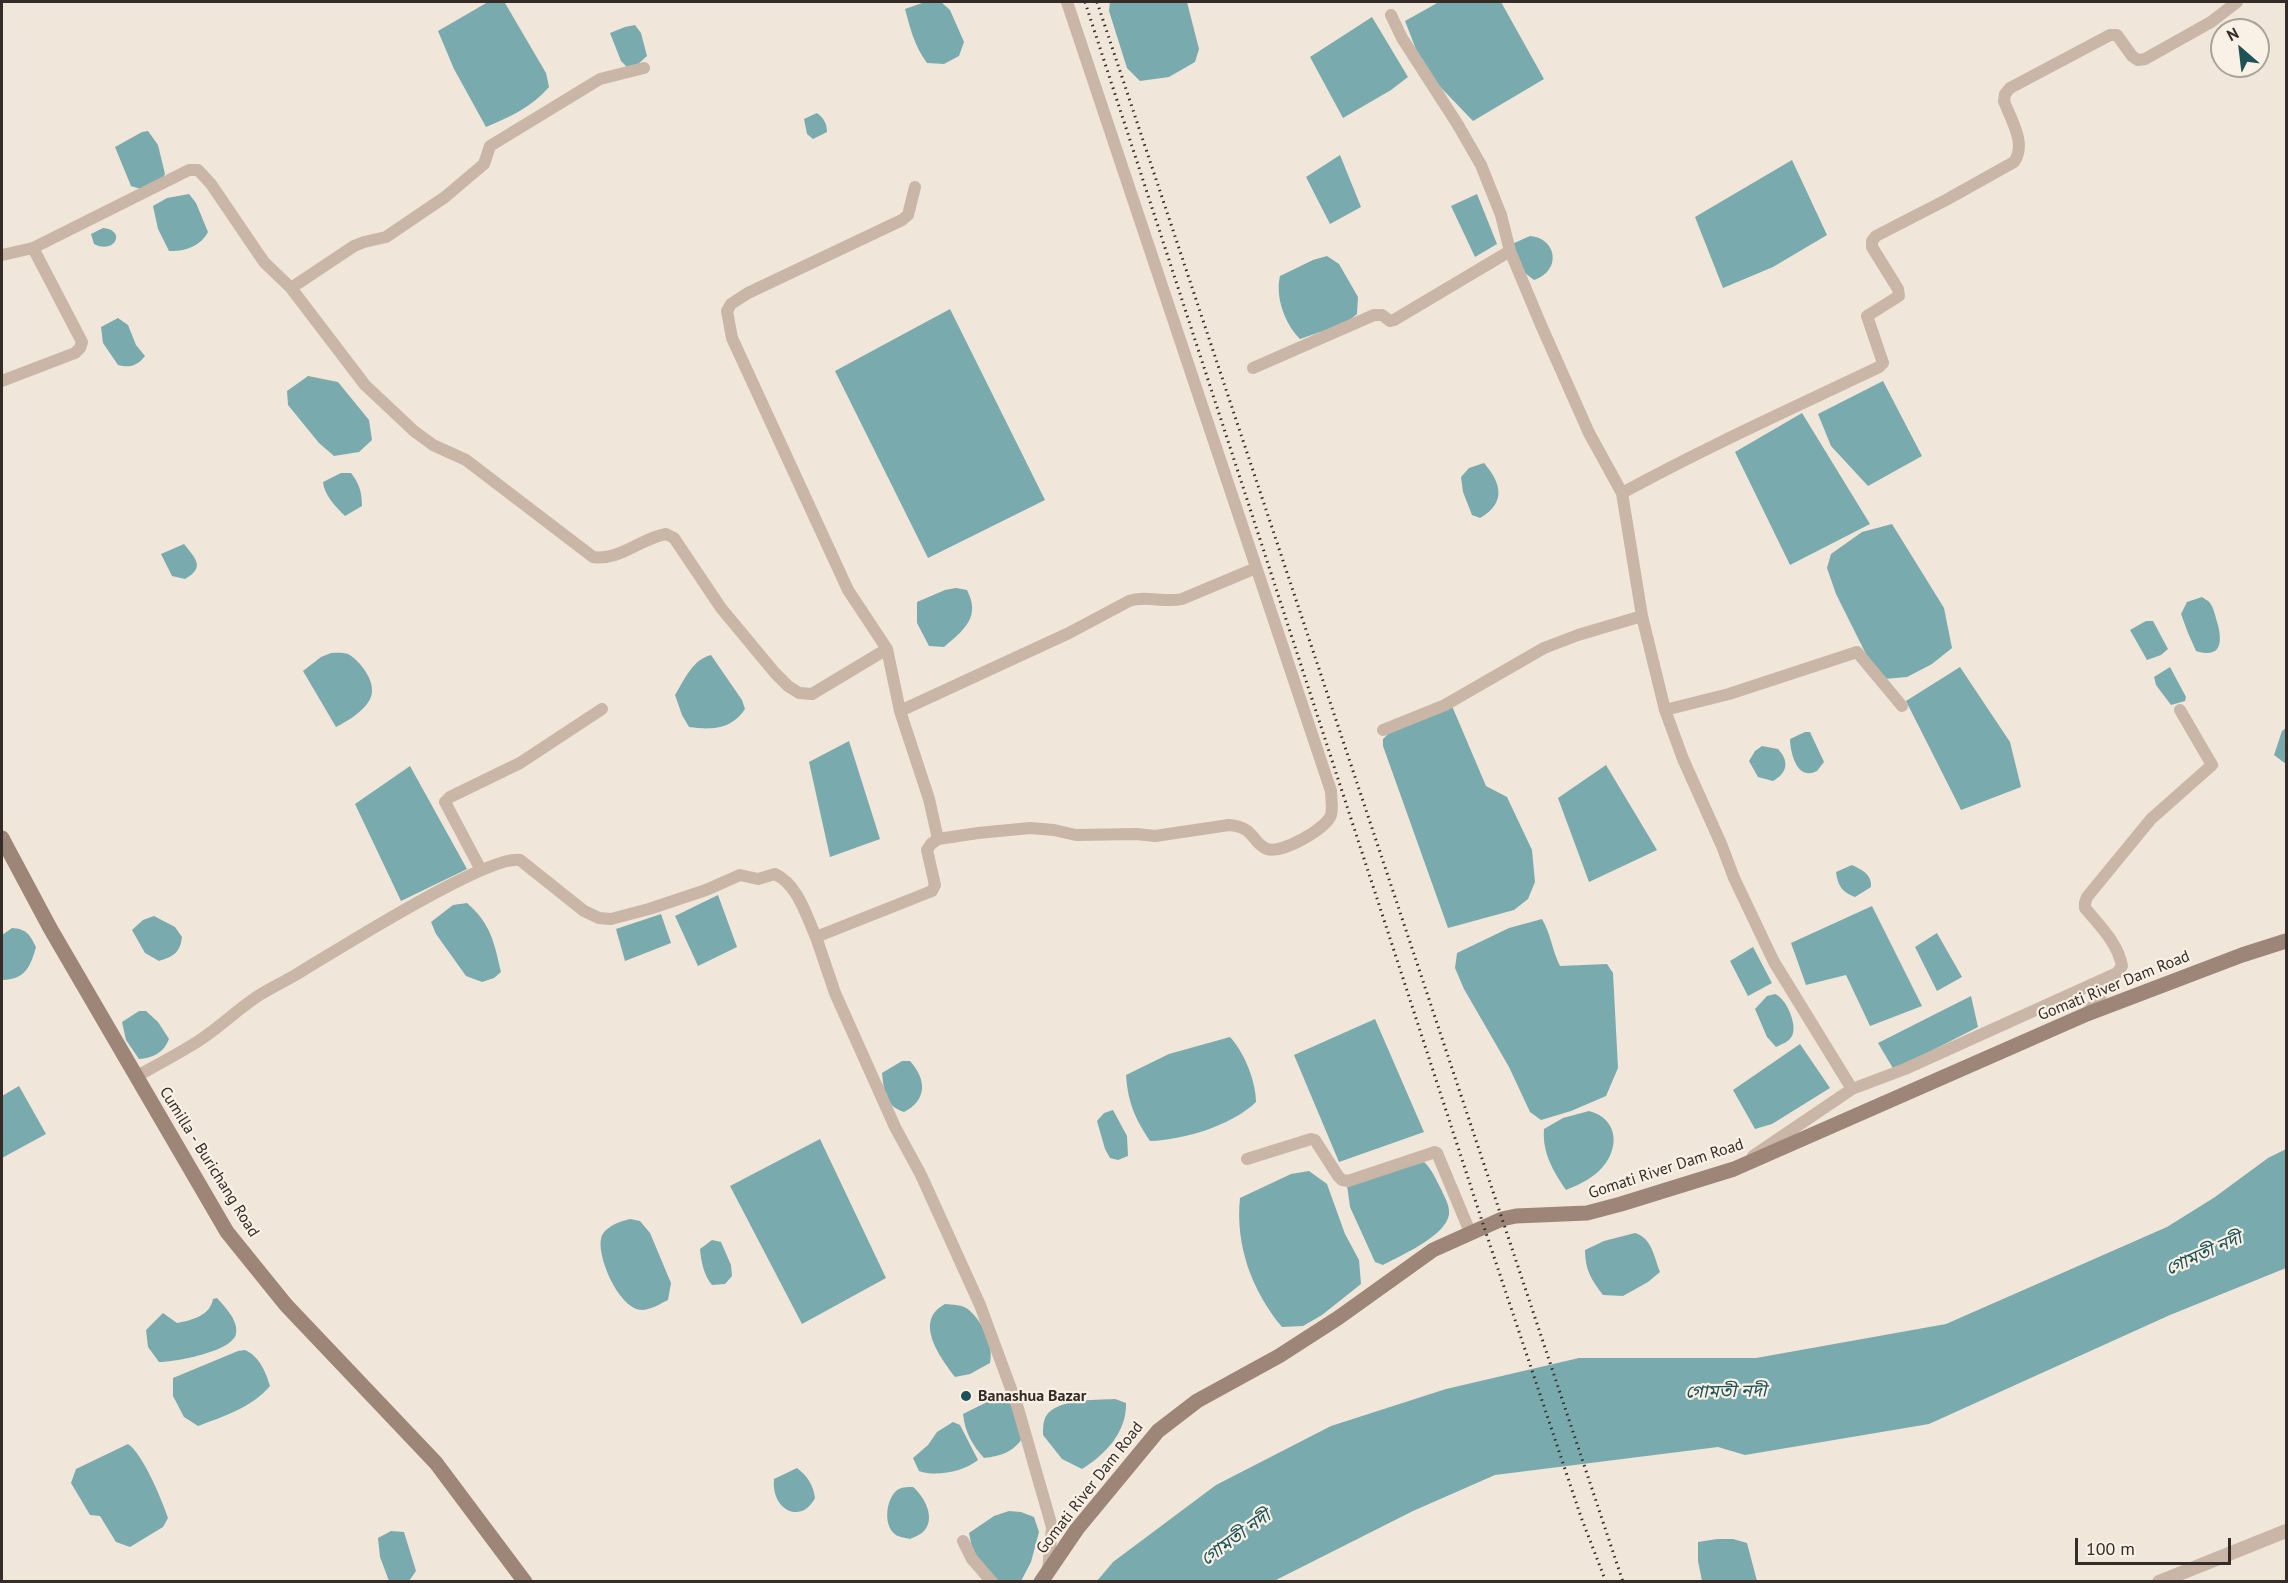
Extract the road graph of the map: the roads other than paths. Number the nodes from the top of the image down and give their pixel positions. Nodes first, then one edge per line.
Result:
1 (1066, 2) edge
2 (2237, 2) edge
3 (1391, 15) dead end
4 (644, 68) dead end
5 (915, 187) dead end
6 (33, 248) junction
7 (1510, 252) junction
8 (2, 255) edge
9 (291, 288) junction
10 (1253, 368) dead end
11 (2, 381) edge
12 (1622, 493) junction
13 (1256, 568) junction
14 (1642, 616) junction
15 (887, 649) junction
16 (1902, 706) dead end
17 (602, 709) dead end
18 (1665, 710) junction
19 (2180, 710) dead end
20 (900, 711) junction
21 (1383, 730) dead end
22 (2, 838) edge
23 (938, 839) junction
24 (481, 870) junction
25 (816, 937) junction
26 (2286, 941) edge
27 (2117, 973) junction
28 (2087, 1014) junction
29 (136, 1076) junction
30 (1852, 1089) junction
31 (1247, 1159) dead end
32 (1734, 1169) junction
33 (1470, 1232) junction
34 (2286, 1531) edge
35 (963, 1541) dead end
36 (1044, 1576) edge
37 (525, 1581) edge
38 (992, 1581) edge
39 (2159, 1581) edge

1 - 13 street
2 - 12 street
3 - 7 street
4 - 9 street
5 - 15 street
6 - 8 street
6 - 9 street
6 - 11 street
7 - 10 street
7 - 12 street
9 - 15 street
12 - 14 street
13 - 20 street
13 - 23 street
14 - 18 street
14 - 21 street
15 - 20 street
16 - 18 street
17 - 24 street
18 - 30 street
19 - 27 street
20 - 23 street
22 - 29 main road, Cumilla - Burichang Road
23 - 25 street
24 - 25 street
24 - 29 street
25 - 36 street
26 - 28 main road, Gomati River Dam Road
27 - 28 street
27 - 30 street
28 - 32 main road, Gomati River Dam Road
29 - 37 main road, Cumilla - Burichang Road
30 - 32 street
31 - 33 street
32 - 33 main road, Gomati River Dam Road
33 - 36 main road, Gomati River Dam Road
34 - 39 street
35 - 38 street

